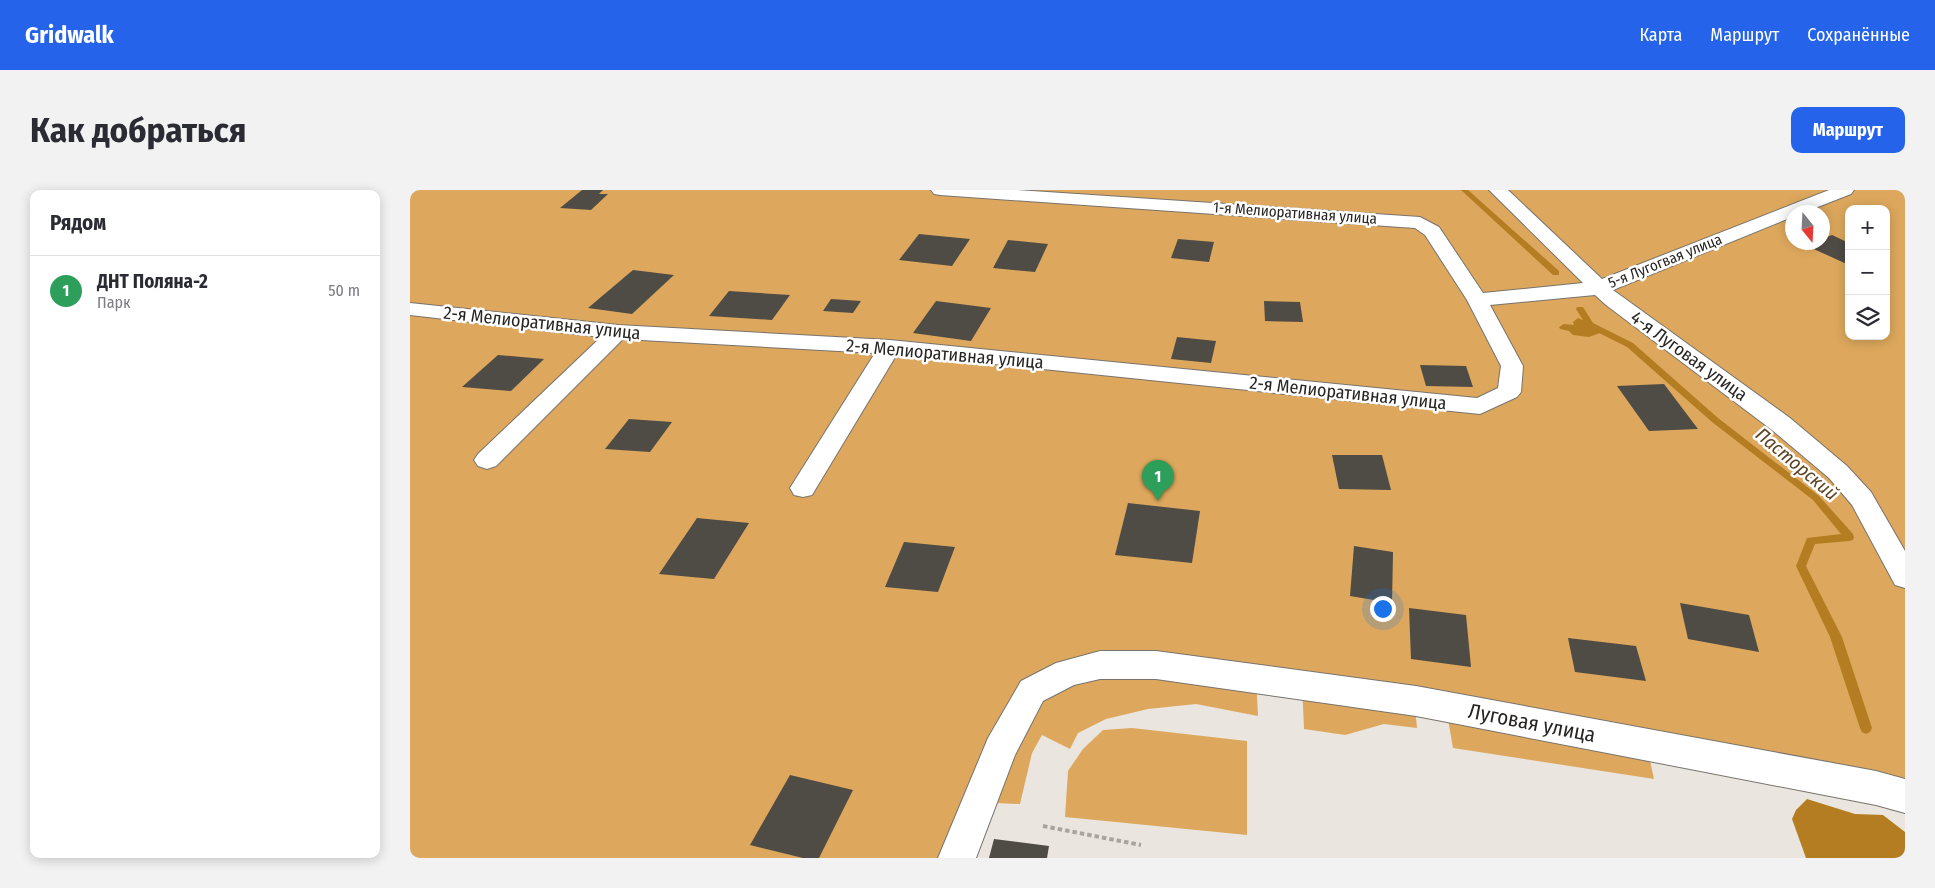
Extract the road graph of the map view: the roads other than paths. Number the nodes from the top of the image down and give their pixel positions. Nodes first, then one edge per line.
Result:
1 (940, 190) edge
2 (1498, 190) edge
3 (1845, 190) edge
4 (1599, 288) junction
5 (1477, 300) junction
6 (410, 309) edge
7 (618, 332) junction
8 (890, 347) junction
9 (1480, 406) joint
10 (487, 460) dead end
11 (802, 488) dead end
12 (1905, 577) edge
13 (1905, 796) edge
14 (957, 858) edge

1 - 5 street, 1-я Мелиоративная улица
2 - 4 street, 4-я Луговая улица
3 - 4 street, 5-я Лугогвая улица
4 - 5 street, 5-я Лугогвая улица
4 - 12 street, 4-я Луговая улица
5 - 9 street, 1-я Мелиоративная улица
6 - 7 street, 2-я Мелиоративная улица
7 - 8 street, 2-я Мелиоративная улица
7 - 10 street
8 - 9 street, 2-я Мелиоративная улица
8 - 11 street
13 - 14 street, Луговая улица

